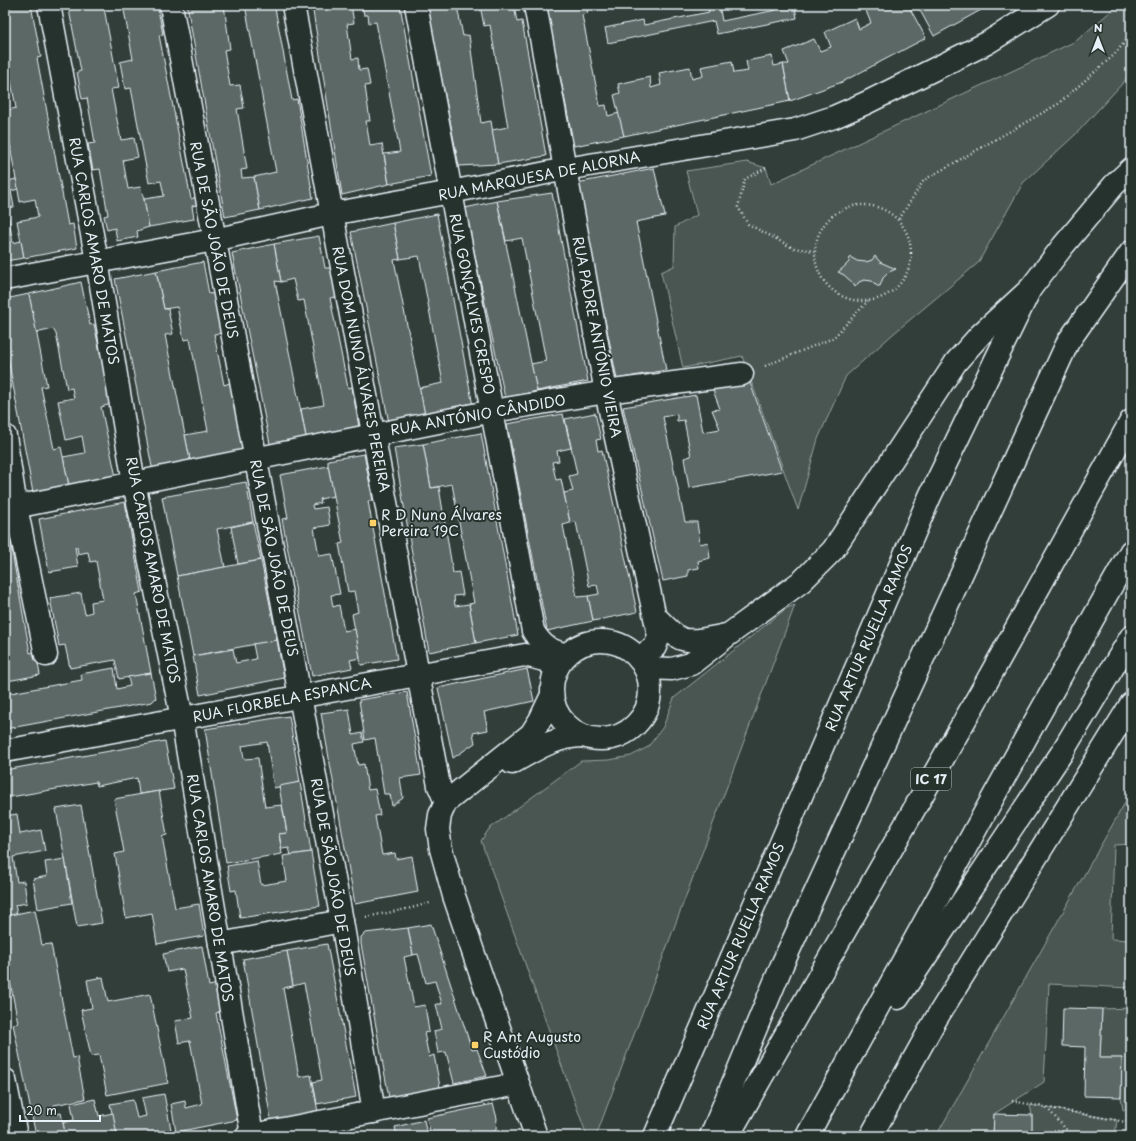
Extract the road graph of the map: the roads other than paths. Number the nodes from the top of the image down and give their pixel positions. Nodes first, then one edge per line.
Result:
1 (49, 5) edge
2 (170, 5) edge
3 (293, 5) edge
4 (416, 5) edge
5 (535, 5) edge
6 (1048, 5) edge
7 (566, 169) junction
8 (1131, 169) edge
9 (451, 192) junction
10 (332, 214) junction
11 (214, 240) junction
12 (1131, 252) edge
13 (97, 261) junction
14 (5, 279) edge
15 (1030, 289) junction
16 (742, 374) road end
17 (606, 392) junction
18 (493, 410) junction
19 (1131, 421) edge
20 (373, 434) junction
21 (5, 436) edge
22 (255, 459) junction
23 (134, 483) junction
24 (11, 508) edge
25 (1131, 552) edge
26 (655, 616) junction
27 (728, 635) junction
28 (1131, 637) edge
29 (46, 655) dead end
30 (562, 662) junction
31 (642, 663) junction
32 (419, 674) junction
33 (552, 695) junction
34 (300, 696) junction
35 (1131, 704) edge
36 (182, 718) junction
37 (583, 736) junction
38 (5, 751) edge
39 (446, 802) junction
40 (342, 921) junction
41 (220, 944) junction
42 (5, 1080) edge
43 (518, 1084) junction
44 (374, 1112) junction
45 (812, 1127) edge
46 (16, 1136) edge
47 (249, 1136) edge
48 (536, 1136) edge
49 (655, 1136) edge
50 (711, 1136) edge
51 (728, 1136) edge
52 (871, 1136) edge

1 - 13 main road, RUA CARLOS AMARO DE MATOS
2 - 11 main road, RUA DE SÃO JOÃO DE DEUS
3 - 10 main road, RUA DOM NUNO ÁLVARES PEREIRA
4 - 9 main road, RUA GONÇALVES CRESPO
5 - 7 main road, RUA PADRE ANTÓNIO VIEIRA
6 - 7 main road, RUA MARQUESA DE ALORNA
7 - 9 main road, RUA MARQUESA DE ALORNA
7 - 17 main road, RUA PADRE ANTÓNIO VIEIRA
8 - 15 main road, RUA ARTUR RUELLA RAMOS
9 - 10 main road, RUA MARQUESA DE ALORNA
9 - 18 main road, RUA GONÇALVES CRESPO
10 - 11 main road, RUA MARQUESA DE ALORNA
10 - 20 main road, RUA DOM NUNO ÁLVARES PEREIRA
11 - 13 main road, RUA MARQUESA DE ALORNA
11 - 22 main road, RUA DE SÃO JOÃO DE DEUS
12 - 50 main road
13 - 14 main road, RUA MARQUESA DE ALORNA
13 - 23 main road, RUA CARLOS AMARO DE MATOS
15 - 27 main road
15 - 49 main road, RUA ARTUR RUELLA RAMOS
16 - 17 main road, RUA ANTÓNIO CÂNDIDO
17 - 18 main road, RUA ANTÓNIO CÂNDIDO
17 - 26 main road, RUA PADRE ANTÓNIO VIEIRA
18 - 20 main road, RUA ANTÓNIO CÂNDIDO
18 - 30 main road, RUA GONÇALVES CRESPO
19 - 51 main road, IC 17
20 - 22 main road, RUA ANTÓNIO CÂNDIDO
20 - 32 main road, RUA DOM NUNO ÁLVARES PEREIRA
21 - 24 main road
22 - 23 main road, RUA ANTÓNIO CÂNDIDO
22 - 34 main road, RUA DE SÃO JOÃO DE DEUS
23 - 24 main road, RUA ANTÓNIO CÂNDIDO
23 - 36 main road, RUA CARLOS AMARO DE MATOS
24 - 29 main road
25 - 45 main road
26 - 27 main road
26 - 31 main road, RUA PADRE ANTÓNIO VIEIRA
27 - 31 main road
28 - 45 main road
30 - 31 main road
30 - 32 main road, RUA FLORBELA ESPANCA
30 - 33 main road
31 - 37 main road
32 - 34 main road, RUA FLORBELA ESPANCA
32 - 39 main road, RUA DOM NUNO ÁLVARES PEREIRA
33 - 37 main road
33 - 39 main road
34 - 36 main road, RUA FLORBELA ESPANCA
34 - 40 main road, RUA DE SÃO JOÃO DE DEUS
35 - 52 main road
36 - 38 main road, RUA FLORBELA ESPANCA
36 - 41 main road, RUA CARLOS AMARO DE MATOS
37 - 39 main road
39 - 43 main road
40 - 41 main road
40 - 44 main road, RUA DE SÃO JOÃO DE DEUS
41 - 47 main road, RUA CARLOS AMARO DE MATOS
42 - 46 main road
43 - 44 main road
43 - 48 main road
44 - 47 main road

